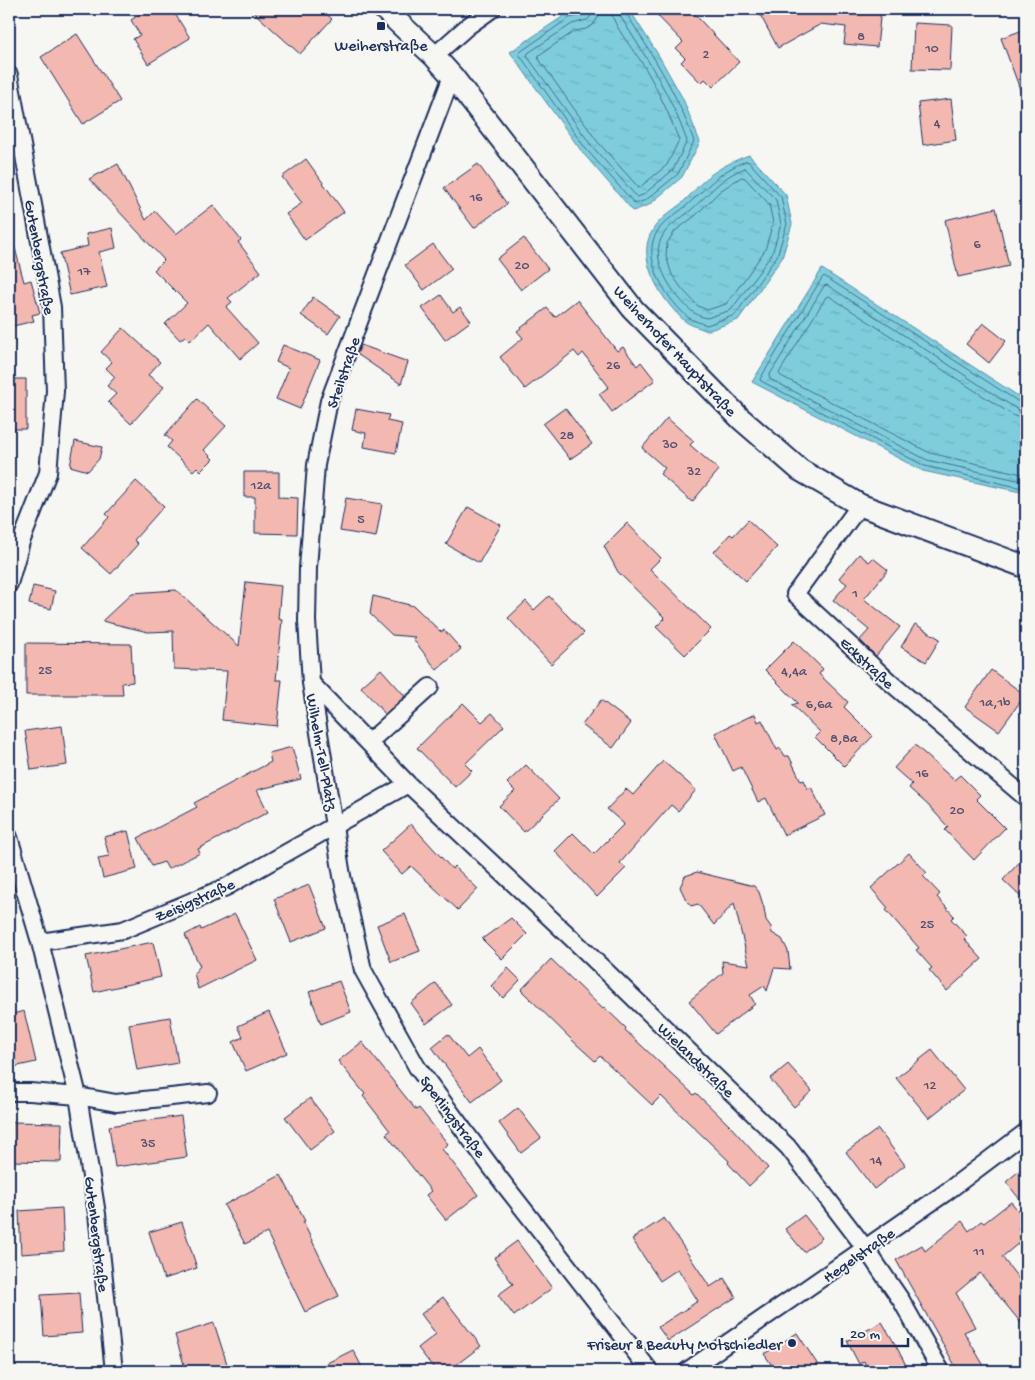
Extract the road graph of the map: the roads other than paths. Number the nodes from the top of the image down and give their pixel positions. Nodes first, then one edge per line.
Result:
1 (384, 9) edge
2 (492, 9) edge
3 (434, 56) junction
4 (9, 75) edge
5 (452, 76) junction
6 (860, 506) junction
7 (1026, 567) edge
8 (9, 584) edge
9 (311, 683) junction
10 (430, 687) dead end
11 (369, 742) junction
12 (408, 784) junction
13 (1026, 798) edge
14 (335, 824) junction
15 (9, 837) edge
16 (40, 942) junction
17 (9, 1092) edge
18 (208, 1093) dead end
19 (78, 1096) junction
20 (1026, 1132) edge
21 (866, 1249) junction
22 (114, 1371) edge
23 (650, 1371) edge
24 (687, 1371) edge
25 (941, 1371) edge

1 - 3 street, Weiherhofer Hauptstraße
2 - 3 street
3 - 5 street, Weiherhofer Hauptstraße
4 - 8 street, Gutenbergstraße
5 - 6 street, Weiherhofer Hauptstraße
5 - 9 street, Steilstraße
6 - 7 street, Weiherhofer Hauptstraße
6 - 13 street, Eckstraße
9 - 11 street, Wilhelm-Tell-Platz
9 - 14 street, Wilhelm-Tell-Platz
10 - 11 street
11 - 12 street, Wilhelm-Tell-Platz
12 - 14 street, Wilhelm-Tell-Platz
12 - 21 street, Wielandstraße
14 - 16 street, Zeisigstraße
14 - 23 street, Sperlingstraße
15 - 16 street, Gutenbergstraße
16 - 19 street, Gutenbergstraße
17 - 19 street
18 - 19 street
19 - 22 street, Gutenbergstraße
20 - 21 street, Hegelstraße
21 - 24 street, Hegelstraße
21 - 25 street, Wielandstraße

